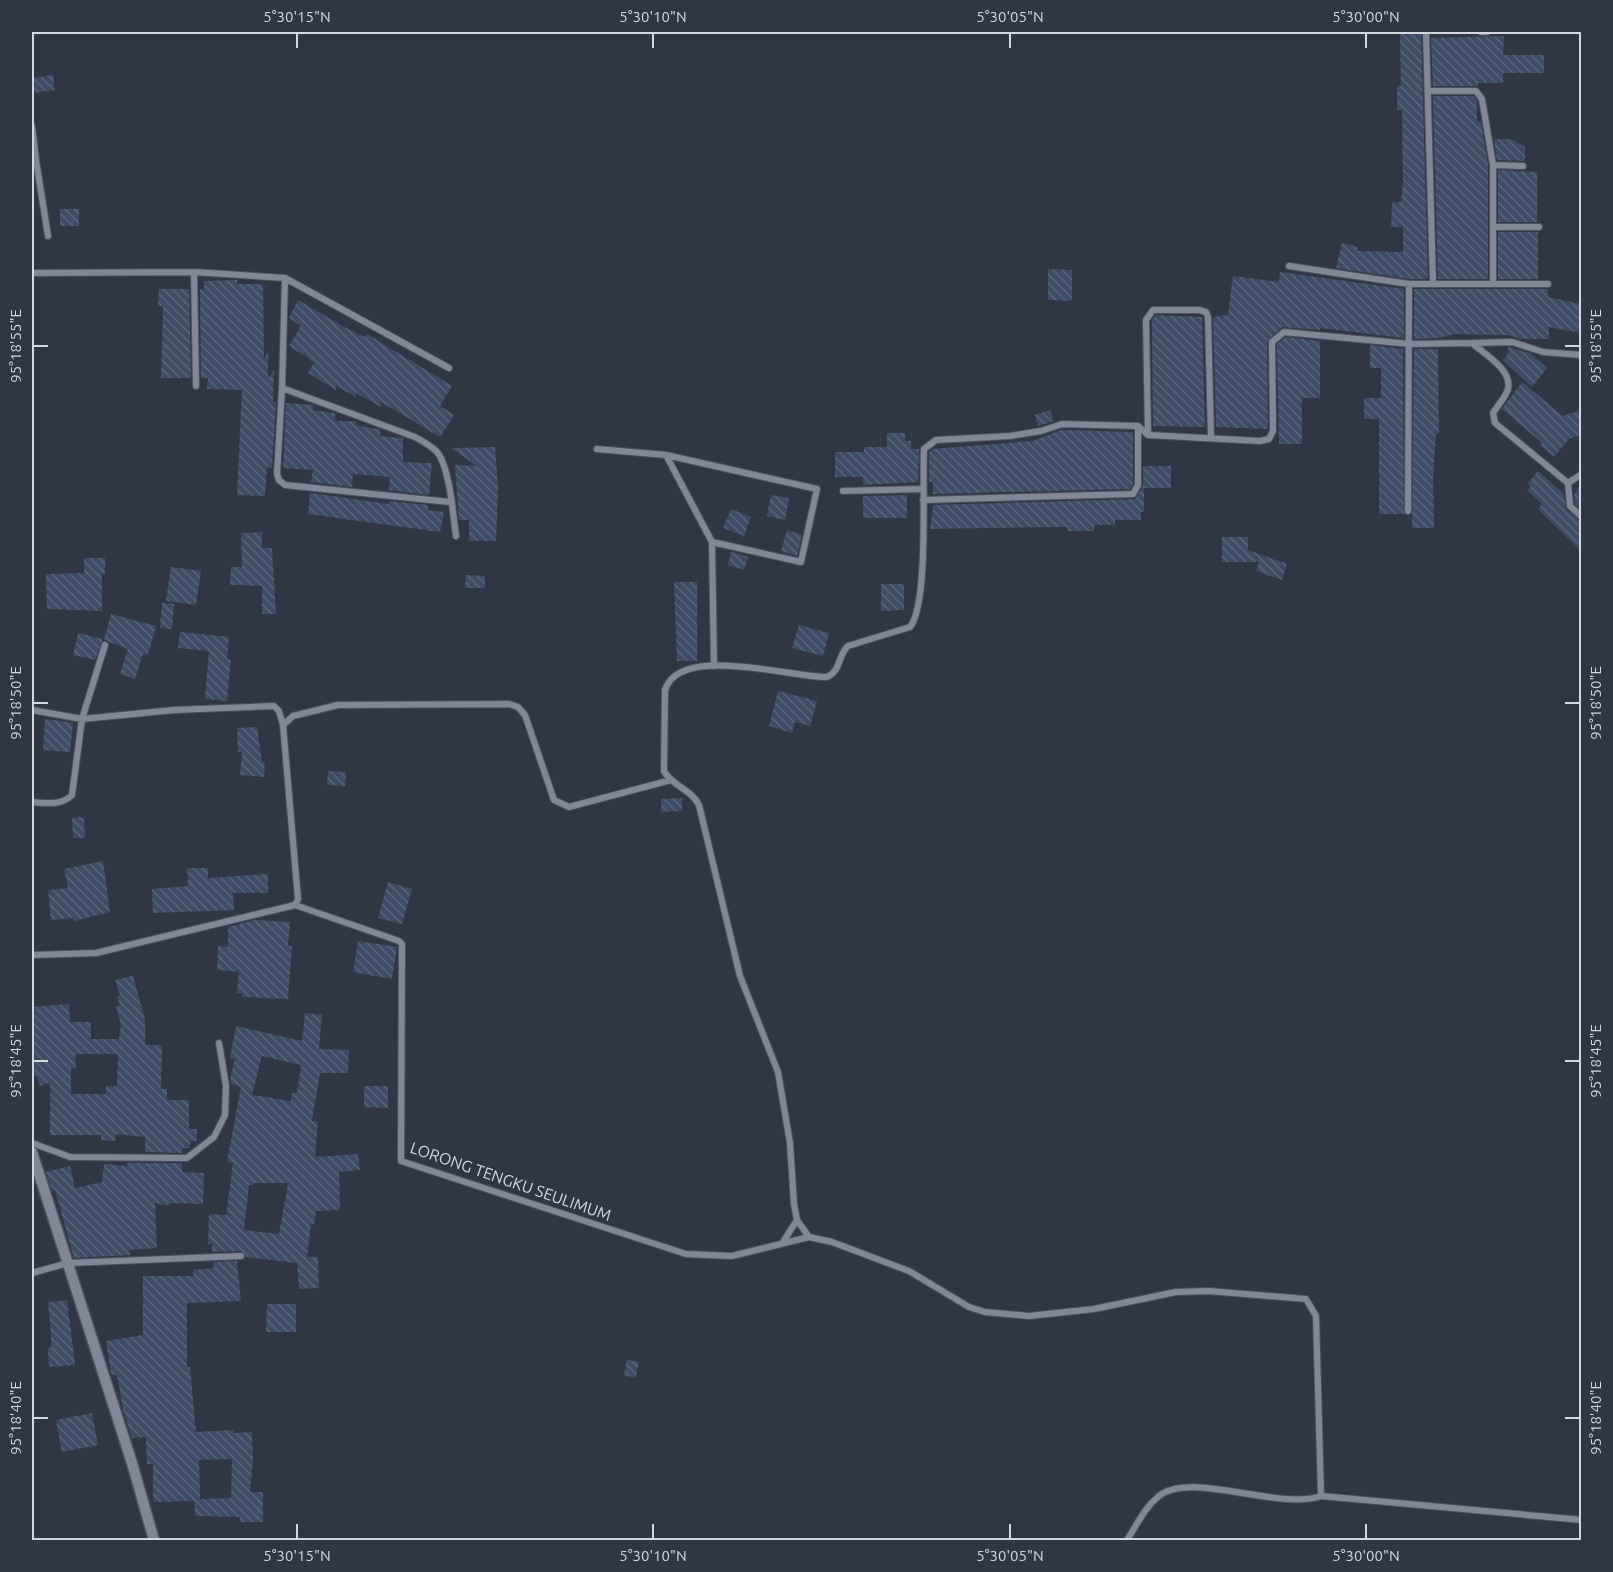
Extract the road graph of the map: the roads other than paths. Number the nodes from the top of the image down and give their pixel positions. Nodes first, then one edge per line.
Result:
1 (1426, 32) edge
2 (1481, 32) edge
3 (1487, 32) edge
4 (1429, 91) junction
5 (32, 126) edge
6 (34, 161) edge
7 (1493, 165) junction
8 (1523, 166) dead end
9 (1493, 227) junction
10 (1539, 227) dead end
11 (48, 236) dead end
12 (1289, 266) dead end
13 (194, 272) junction
14 (32, 273) edge
15 (285, 278) junction
16 (1432, 283) junction
17 (1493, 283) junction
18 (1409, 284) junction
19 (1548, 284) dead end
20 (1472, 343) junction
21 (1410, 344) junction
22 (1581, 355) edge
23 (449, 368) dead end
24 (196, 386) dead end
25 (282, 388) junction
26 (1138, 426) junction
27 (1148, 435) junction
28 (1211, 437) junction
29 (597, 449) dead end
30 (666, 455) junction
31 (1581, 474) edge
32 (1568, 483) junction
33 (922, 489) junction
34 (843, 491) dead end
35 (923, 500) junction
36 (450, 502) junction
37 (1408, 511) dead end
38 (1581, 518) edge
39 (456, 536) dead end
40 (712, 542) junction
41 (105, 645) dead end
42 (714, 666) junction
43 (32, 710) edge
44 (82, 719) junction
45 (283, 725) junction
46 (671, 780) junction
47 (32, 802) edge
48 (295, 905) junction
49 (32, 955) edge
50 (219, 1042) dead end
51 (32, 1143) edge
52 (32, 1152) edge
53 (797, 1220) junction
54 (809, 1237) junction
55 (783, 1243) junction
56 (241, 1256) dead end
57 (68, 1263) junction
58 (32, 1273) edge
59 (1321, 1496) junction
60 (1581, 1520) edge
61 (154, 1540) edge
62 (1126, 1540) edge

1 - 4 street
2 - 3 street
4 - 7 street
4 - 16 street
5 - 6 street
6 - 11 street
7 - 8 street
7 - 9 street
9 - 10 street
9 - 17 street
12 - 18 street
13 - 14 street
13 - 15 street
13 - 24 street
15 - 23 street
15 - 25 street
16 - 17 street
16 - 18 street
17 - 19 street
18 - 21 street
20 - 21 street
20 - 22 street
20 - 32 street
21 - 28 street
21 - 37 street
25 - 36 street
25 - 36 street
26 - 27 street
26 - 33 street
26 - 35 street
27 - 28 street
27 - 28 street
29 - 30 street
30 - 40 street
30 - 40 street
31 - 32 street
32 - 38 street
33 - 34 street
33 - 35 street
35 - 42 street
36 - 39 street
40 - 42 street
41 - 44 street
42 - 46 street
43 - 44 street
44 - 45 street
44 - 47 street
45 - 46 street
45 - 48 street
46 - 53 street
48 - 49 street
48 - 55 street, LORONG TENGKU SEULIMUM
50 - 51 street
52 - 57 street
53 - 54 street
53 - 55 street
54 - 55 street, LORONG TENGKU SEULIMUM
54 - 59 street
56 - 57 street
57 - 58 street
57 - 61 street
59 - 60 street
59 - 62 street

